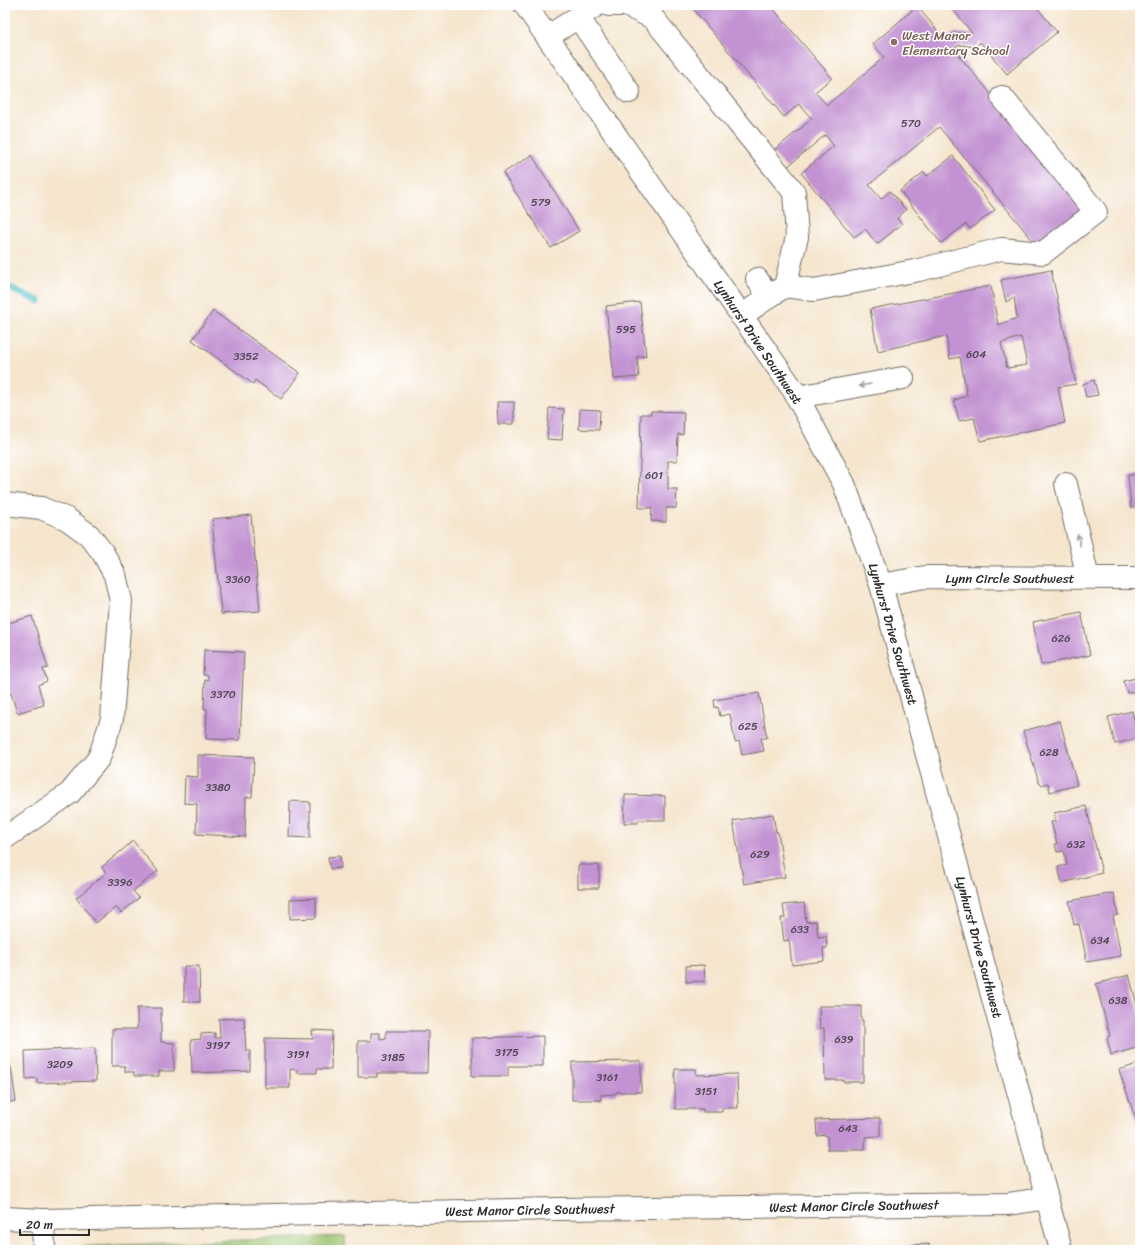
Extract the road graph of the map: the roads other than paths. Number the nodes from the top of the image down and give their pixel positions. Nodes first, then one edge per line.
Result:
1 (525, 5) edge
2 (597, 5) edge
3 (609, 5) edge
4 (578, 17) junction
5 (547, 37) junction
6 (629, 92) dead end
7 (1002, 97) dead end
8 (757, 279) dead end
9 (777, 291) junction
10 (741, 316) junction
11 (903, 378) dead end
12 (797, 397) junction
13 (1066, 484) dead end
14 (5, 504) edge
15 (1088, 578) junction
16 (1140, 578) edge
17 (882, 585) junction
18 (5, 838) edge
19 (1047, 1198) junction
20 (5, 1218) edge
21 (43, 1220) junction
22 (44, 1250) edge
23 (1061, 1250) edge

1 - 5 street, Lynhurst Drive Southwest
2 - 4 street
3 - 9 street
4 - 5 street
4 - 6 street
5 - 10 street, Lynhurst Drive Southwest
7 - 9 street
8 - 9 street
9 - 10 street
10 - 12 street, Lynhurst Drive Southwest
11 -> 12 street
12 - 17 street, Lynhurst Drive Southwest
15 -> 13 street
14 - 18 street
15 - 16 street, Lynn Circle Southwest
15 - 17 street, Lynn Circle Southwest
17 - 19 street, Lynhurst Drive Southwest
19 - 21 street, West Manor Circle Southwest
19 - 23 street, Lynhurst Drive Southwest
20 - 21 street, West Manor Circle Southwest
21 - 22 street

